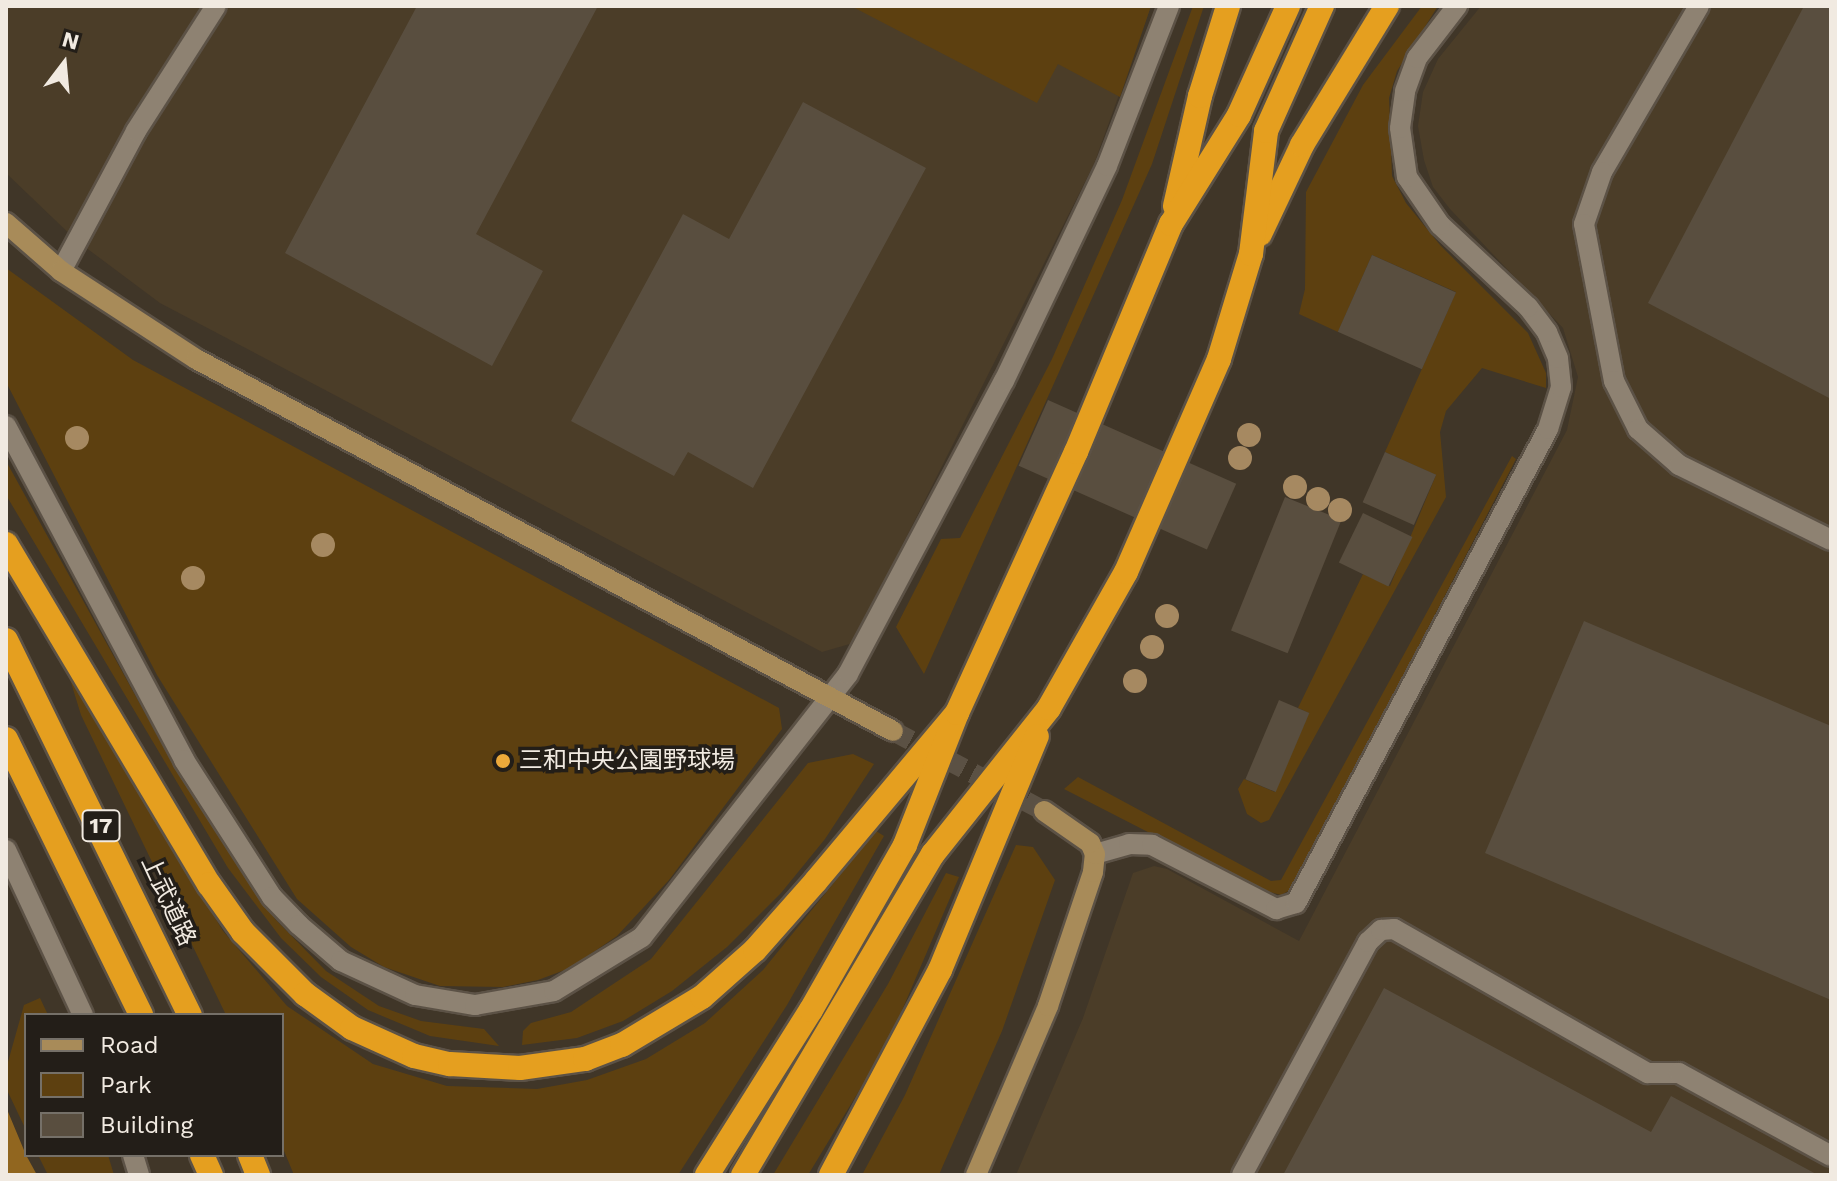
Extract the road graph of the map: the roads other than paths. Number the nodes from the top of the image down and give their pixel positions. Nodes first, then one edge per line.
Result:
1 (216, 6) edge
2 (1169, 6) edge
3 (1228, 6) edge
4 (1288, 6) edge
5 (1322, 6) edge
6 (1387, 6) edge
7 (1457, 6) edge
8 (1699, 6) edge
9 (6, 223) edge
10 (1171, 224) junction
11 (1251, 254) junction
12 (61, 271) junction
13 (6, 426) edge
14 (1831, 540) edge
15 (6, 544) edge
16 (6, 640) edge
17 (830, 699) junction
18 (1049, 708) junction
19 (957, 713) junction
20 (893, 731) tunnel mouth
21 (6, 739) edge
22 (1044, 811) tunnel mouth
23 (6, 850) edge
24 (1095, 854) junction
25 (82, 1013) edge
26 (140, 1013) edge
27 (189, 1013) edge
28 (1831, 1156) edge
29 (707, 1175) edge
30 (743, 1175) edge
31 (831, 1175) edge
32 (976, 1175) edge
33 (1242, 1175) edge

1 - 12 street
2 - 17 street
3 - 10 highway
4 - 10 highway
5 - 11 highway
6 - 11 highway
7 - 24 street
8 - 14 street
9 - 12 street
10 - 19 highway
11 - 18 highway
12 - 17 street
13 - 17 street
15 - 19 highway
16 - 27 highway, 上武道路 / 17
17 - 20 street
18 - 30 highway
18 - 31 highway
19 - 29 highway
21 - 26 highway, 17
22 - 24 street
23 - 25 street
24 - 32 street
28 - 33 street

